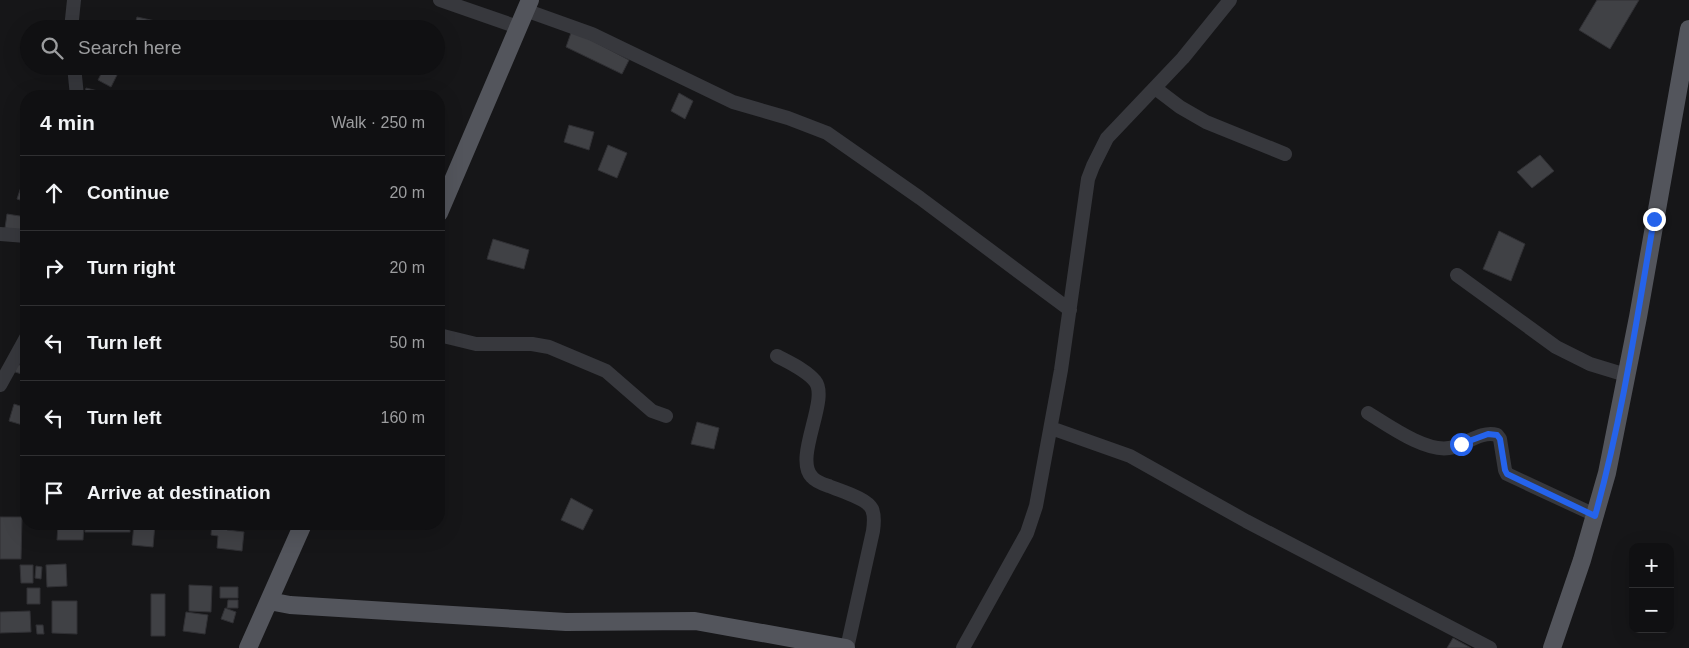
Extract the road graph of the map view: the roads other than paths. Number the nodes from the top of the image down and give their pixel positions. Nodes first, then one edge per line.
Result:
1 (74, 0) edge
2 (440, 0) edge
3 (1230, 0) edge
4 (524, 12) edge
5 (72, 20) edge
6 (1689, 29) edge
7 (75, 75) edge
8 (1155, 88) junction
9 (77, 90) edge
10 (1285, 154) dead end
11 (445, 199) edge
12 (0, 234) edge
13 (20, 236) edge
14 (1457, 275) dead end
15 (1070, 310) junction
16 (445, 336) edge
17 (20, 351) edge
18 (777, 356) dead end
19 (1626, 375) junction
20 (0, 385) edge
21 (1368, 413) dead end
22 (666, 416) dead end
23 (1051, 428) junction
24 (1595, 516) junction
25 (300, 530) edge
26 (269, 601) junction
27 (248, 648) edge
28 (846, 648) edge
29 (963, 648) edge
30 (1490, 648) edge
31 (1552, 648) edge

1 - 5 street
2 - 4 street
3 - 8 street
4 - 11 main road
4 - 15 street
6 - 19 main road
7 - 9 street
8 - 10 street
8 - 15 street
12 - 13 street
14 - 19 street
15 - 23 street
16 - 22 street
17 - 20 street
18 - 28 street
19 - 24 main road
21 - 24 street
23 - 29 street
23 - 30 street
24 - 31 main road
25 - 26 main road
26 - 27 main road
26 - 28 main road

